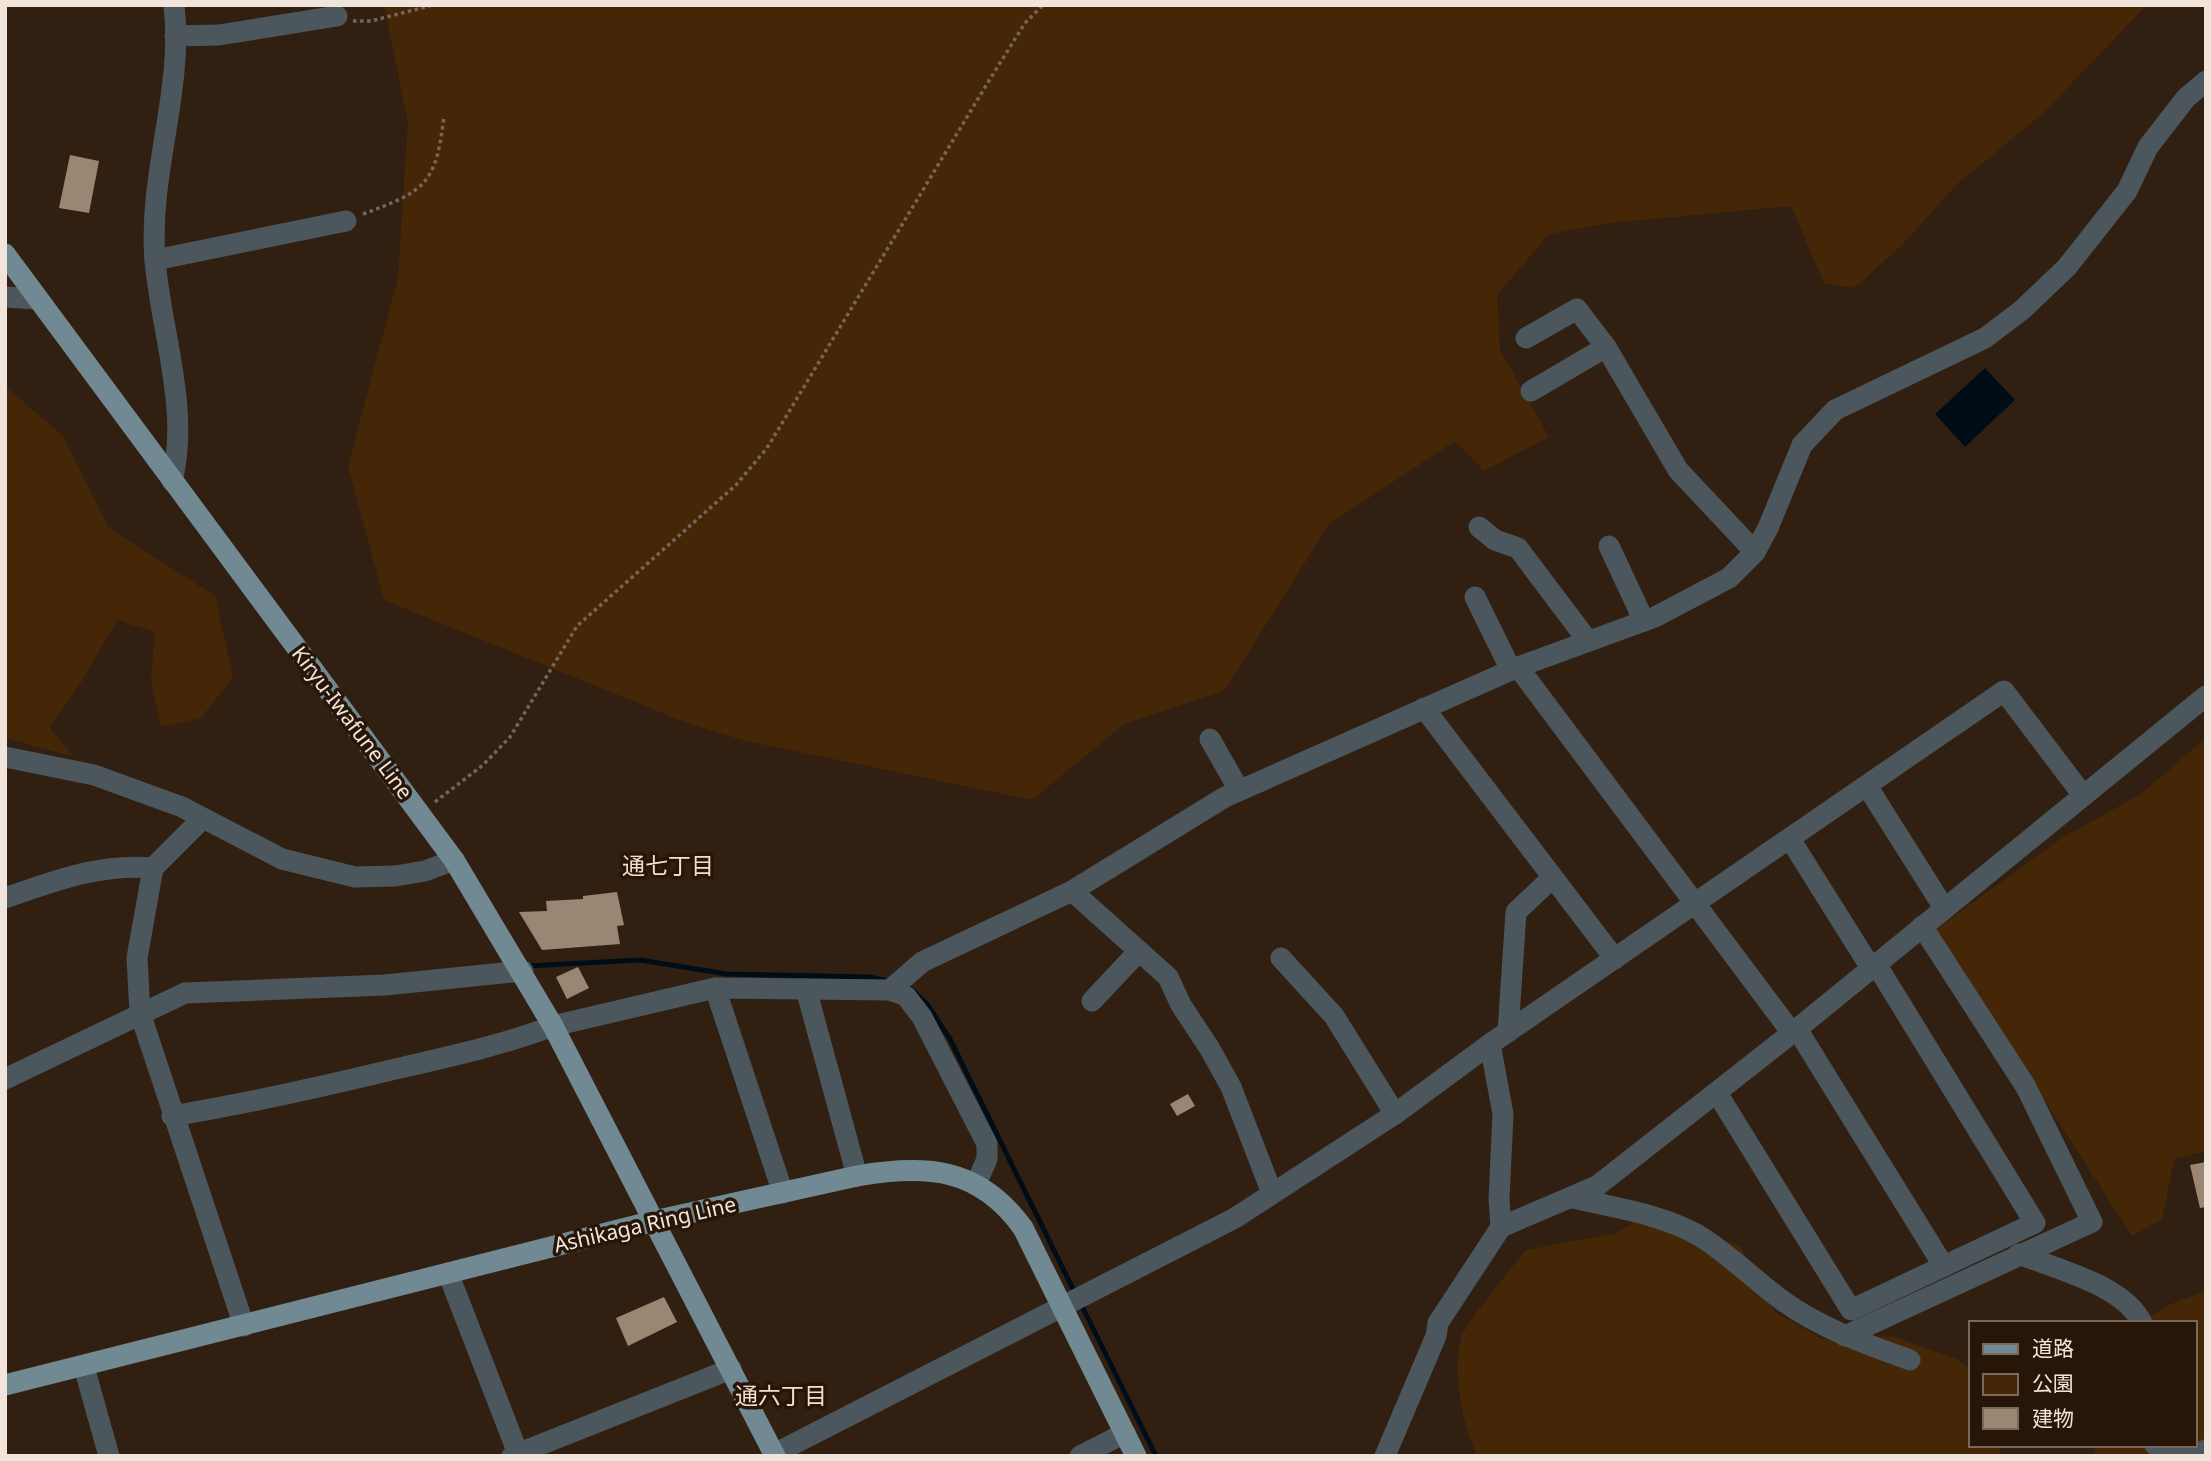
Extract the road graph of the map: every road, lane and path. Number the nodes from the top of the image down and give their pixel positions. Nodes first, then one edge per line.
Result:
1 (174, 5) edge
2 (433, 5) edge
3 (1043, 5) edge
4 (337, 16) joint
5 (174, 36) junction
6 (2206, 81) edge
7 (444, 116) dead end
8 (346, 220) joint
9 (5, 254) edge
10 (155, 260) junction
11 (5, 297) edge
12 (38, 299) junction
13 (1525, 338) dead end
14 (1606, 347) junction
15 (1531, 391) dead end
16 (172, 481) junction
17 (1479, 527) dead end
18 (1609, 546) dead end
19 (1755, 552) junction
20 (1475, 597) dead end
21 (1644, 621) junction
22 (1588, 641) junction
23 (1514, 668) junction
24 (2206, 696) edge
25 (1424, 708) junction
26 (1210, 738) dead end
27 (5, 757) edge
28 (1867, 786) junction
29 (1239, 790) junction
30 (2082, 794) junction
31 (420, 814) junction
32 (202, 819) junction
33 (1790, 839) junction
34 (454, 860) junction
35 (153, 868) junction
36 (1552, 878) junction
37 (1072, 891) junction
38 (5, 898) edge
39 (1695, 904) junction
40 (1944, 908) junction
41 (1922, 926) junction
42 (1139, 951) junction
43 (1281, 958) dead end
44 (1615, 959) junction
45 (1873, 966) junction
46 (523, 971) junction
47 (715, 988) junction
48 (806, 989) junction
49 (890, 990) junction
50 (1092, 1001) dead end
51 (140, 1013) junction
52 (553, 1026) junction
53 (1794, 1031) junction
54 (1499, 1038) junction
55 (5, 1079) edge
56 (1717, 1093) junction
57 (1395, 1114) junction
58 (172, 1116) junction
59 (857, 1177) junction
60 (976, 1184) junction
61 (783, 1193) junction
62 (1272, 1193) junction
63 (1574, 1198) junction
64 (654, 1221) junction
65 (1501, 1227) junction
66 (2020, 1254) junction
67 (1943, 1265) junction
68 (448, 1273) junction
69 (1063, 1304) junction
70 (2141, 1321) edge
71 (244, 1325) junction
72 (1845, 1336) junction
73 (1910, 1360) dead end
74 (84, 1367) junction
75 (731, 1369) junction
76 (5, 1385) edge
77 (1125, 1433) junction
78 (2156, 1447) edge
79 (2206, 1450) edge
80 (516, 1455) edge
81 (775, 1455) edge
82 (109, 1456) edge
83 (1080, 1456) edge
84 (1136, 1456) edge
85 (1385, 1456) edge

1 - 5 street
2 - 4 path
3 - 31 path
4 - 5 street
5 - 10 street
6 - 19 street
7 - 8 path
8 - 10 street
9 - 12 main road, Kiryu-Iwafune Line
10 - 16 street
11 - 12 street
12 - 16 main road, Kiryu-Iwafune Line
13 - 14 street
14 - 15 street
14 - 19 street
16 - 31 main road, Kiryu-Iwafune Line
17 - 22 street
18 - 21 street
19 - 21 street
20 - 23 street
21 - 22 street
22 - 23 street
23 - 25 street
23 - 39 street
24 - 30 street
25 - 29 street
25 - 36 street
26 - 29 street
27 - 32 street
28 - 30 street
28 - 33 street
28 - 40 street
29 - 37 street
30 - 40 street
31 - 34 main road, Kiryu-Iwafune Line
32 - 34 street
32 - 35 street
33 - 39 street
33 - 45 street
34 - 46 main road, Kiryu-Iwafune Line
35 - 38 street
35 - 51 street
36 - 44 street
36 - 54 street
37 - 42 street
37 - 49 street
39 - 44 street
39 - 53 street
40 - 41 street
41 - 45 street
41 - 66 street
42 - 50 street
42 - 62 street
43 - 57 street
44 - 54 street
45 - 53 street
45 - 67 street
46 - 51 street
46 - 52 main road, Kiryu-Iwafune Line
47 - 48 street
47 - 52 street
47 - 61 street
48 - 49 street
48 - 59 street
49 - 60 street
51 - 55 street
51 - 58 street
52 - 58 street
52 - 64 main road, Kiryu-Iwafune Line
53 - 56 street
53 - 67 street
54 - 57 street
54 - 65 street
56 - 63 street
56 - 67 street
57 - 62 street
58 - 71 street
59 - 60 main road, Ashikaga Ring Line
59 - 61 main road, Ashikaga Ring Line
60 - 69 main road, Ashikaga Ring Line
61 - 64 main road, Ashikaga Ring Line
62 - 69 street
63 - 65 street
63 - 72 street
64 - 68 main road, Ashikaga Ring Line
64 - 75 main road, Kiryu-Iwafune Line
65 - 85 street
66 - 70 street
66 - 72 street
68 - 71 main road, Ashikaga Ring Line
68 - 80 street
69 - 77 main road, Ashikaga Ring Line
69 - 81 street
71 - 74 main road, Ashikaga Ring Line
72 - 73 street
74 - 76 main road, Ashikaga Ring Line
74 - 82 street
75 - 80 street
75 - 81 main road, Kiryu-Iwafune Line
77 - 83 street
77 - 84 main road, Ashikaga Ring Line
78 - 79 street

